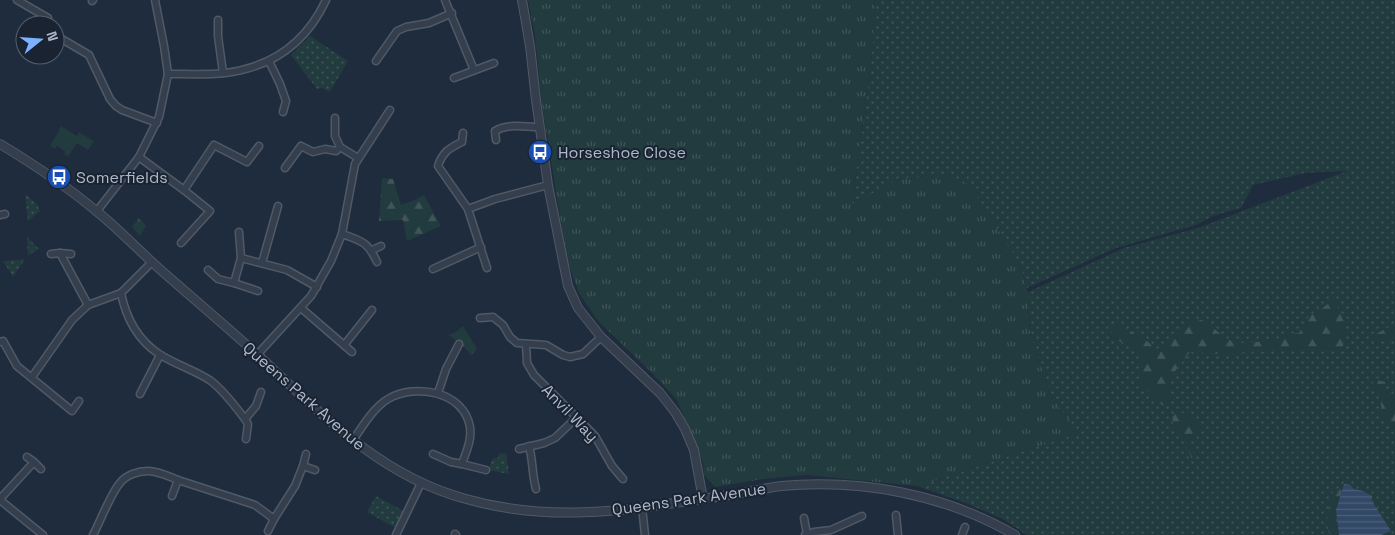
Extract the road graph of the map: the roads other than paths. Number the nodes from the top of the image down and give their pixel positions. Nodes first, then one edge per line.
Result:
1 (17, 0) edge
2 (155, 0) edge
3 (326, 0) edge
4 (445, 0) edge
5 (522, 0) edge
6 (452, 13) junction
7 (38, 15) edge
8 (218, 20) dead end
9 (65, 40) edge
10 (376, 61) dead end
11 (269, 62) junction
12 (494, 63) dead end
13 (474, 70) junction
14 (168, 74) junction
15 (223, 74) junction
16 (454, 78) dead end
17 (390, 110) dead end
18 (283, 112) dead end
19 (335, 118) dead end
20 (157, 123) junction
21 (539, 127) junction
22 (463, 133) dead end
23 (496, 140) dead end
24 (0, 144) edge
25 (259, 146) dead end
26 (340, 147) junction
27 (139, 157) junction
28 (358, 158) junction
29 (285, 168) dead end
30 (548, 185) junction
31 (184, 190) junction
32 (278, 206) dead end
33 (468, 209) junction
34 (97, 212) junction
35 (239, 232) dead end
36 (342, 234) junction
37 (181, 243) dead end
38 (381, 246) dead end
39 (481, 247) junction
40 (372, 250) junction
41 (60, 253) junction
42 (51, 254) dead end
43 (71, 254) dead end
44 (241, 258) junction
45 (152, 262) junction
46 (377, 262) dead end
47 (262, 263) junction
48 (487, 268) dead end
49 (432, 269) dead end
50 (208, 270) dead end
51 (234, 282) junction
52 (317, 287) junction
53 (258, 291) dead end
54 (121, 293) junction
55 (88, 305) junction
56 (301, 308) junction
57 (372, 310) dead end
58 (480, 318) dead end
59 (601, 337) junction
60 (2, 339) edge
61 (345, 344) junction
62 (459, 344) dead end
63 (526, 344) junction
64 (352, 352) dead end
65 (160, 355) junction
66 (257, 355) junction
67 (32, 378) junction
68 (261, 392) dead end
69 (438, 393) junction
70 (140, 394) dead end
71 (79, 400) dead end
72 (245, 418) junction
73 (576, 418) junction
74 (246, 439) dead end
75 (353, 440) junction
76 (529, 446) junction
77 (519, 449) dead end
78 (306, 454) dead end
79 (433, 454) dead end
80 (27, 457) dead end
81 (34, 462) junction
82 (462, 464) junction
83 (303, 466) junction
84 (41, 469) dead end
85 (315, 470) dead end
86 (486, 470) dead end
87 (623, 479) dead end
88 (178, 480) junction
89 (421, 483) junction
90 (536, 489) dead end
91 (172, 496) dead end
92 (0, 499) edge
93 (703, 499) junction
94 (642, 507) junction
95 (896, 515) dead end
96 (862, 516) dead end
97 (804, 518) dead end
98 (274, 519) junction
99 (965, 527) dead end
100 (268, 531) dead end
101 (806, 534) edge
102 (43, 535) edge
103 (93, 535) edge
104 (396, 535) edge
105 (645, 535) edge
106 (898, 535) edge
107 (962, 535) edge
108 (1015, 535) edge

1 - 7 street
2 - 14 street
3 - 11 street
4 - 6 street
5 - 21 street
6 - 10 street
6 - 13 street
8 - 15 street
9 - 20 street
11 - 15 street
11 - 18 street
12 - 13 street
13 - 16 street
14 - 15 street
14 - 20 street
17 - 28 street
19 - 26 street
20 - 27 street
21 - 23 street
21 - 30 street
22 - 33 street
24 - 34 street, Queens Park Avenue
25 - 31 street
26 - 28 street
26 - 29 street
27 - 31 street
27 - 34 street
28 - 36 street
30 - 33 street
30 - 59 street
31 - 37 street
32 - 47 street
33 - 39 street
34 - 45 street, Queens Park Avenue
35 - 44 street
36 - 40 street
36 - 52 street
38 - 40 street
39 - 48 street
39 - 49 street
40 - 46 street
41 - 42 street
41 - 43 street
41 - 55 street
44 - 47 street
44 - 51 street
45 - 54 street
45 - 66 street, Queens Park Avenue
47 - 52 street
50 - 51 street
51 - 53 street
52 - 56 street
54 - 55 street
54 - 65 street
55 - 67 street
56 - 61 street
56 - 66 street
57 - 61 street
58 - 63 street
59 - 63 street
59 - 93 street
60 - 67 street
61 - 64 street
62 - 69 street
63 - 73 street, Anvil Way
65 - 70 street
65 - 72 street
66 - 75 street, Queens Park Avenue
67 - 71 street
68 - 72 street
69 - 75 street
69 - 82 street
72 - 74 street
73 - 76 street
73 - 87 street, Anvil Way
75 - 89 street, Queens Park Avenue
76 - 77 street
76 - 90 street
78 - 83 street
79 - 82 street
80 - 81 street
81 - 84 street
81 - 92 street
82 - 86 street
83 - 85 street
83 - 98 street
88 - 91 street
88 - 98 street
88 - 103 street
89 - 94 street, Queens Park Avenue
89 - 104 street
92 - 102 street
93 - 94 street, Queens Park Avenue
93 - 108 street, Queens Park Avenue
94 - 105 street
95 - 106 street
96 - 101 street
97 - 101 street
98 - 100 street
99 - 107 street

